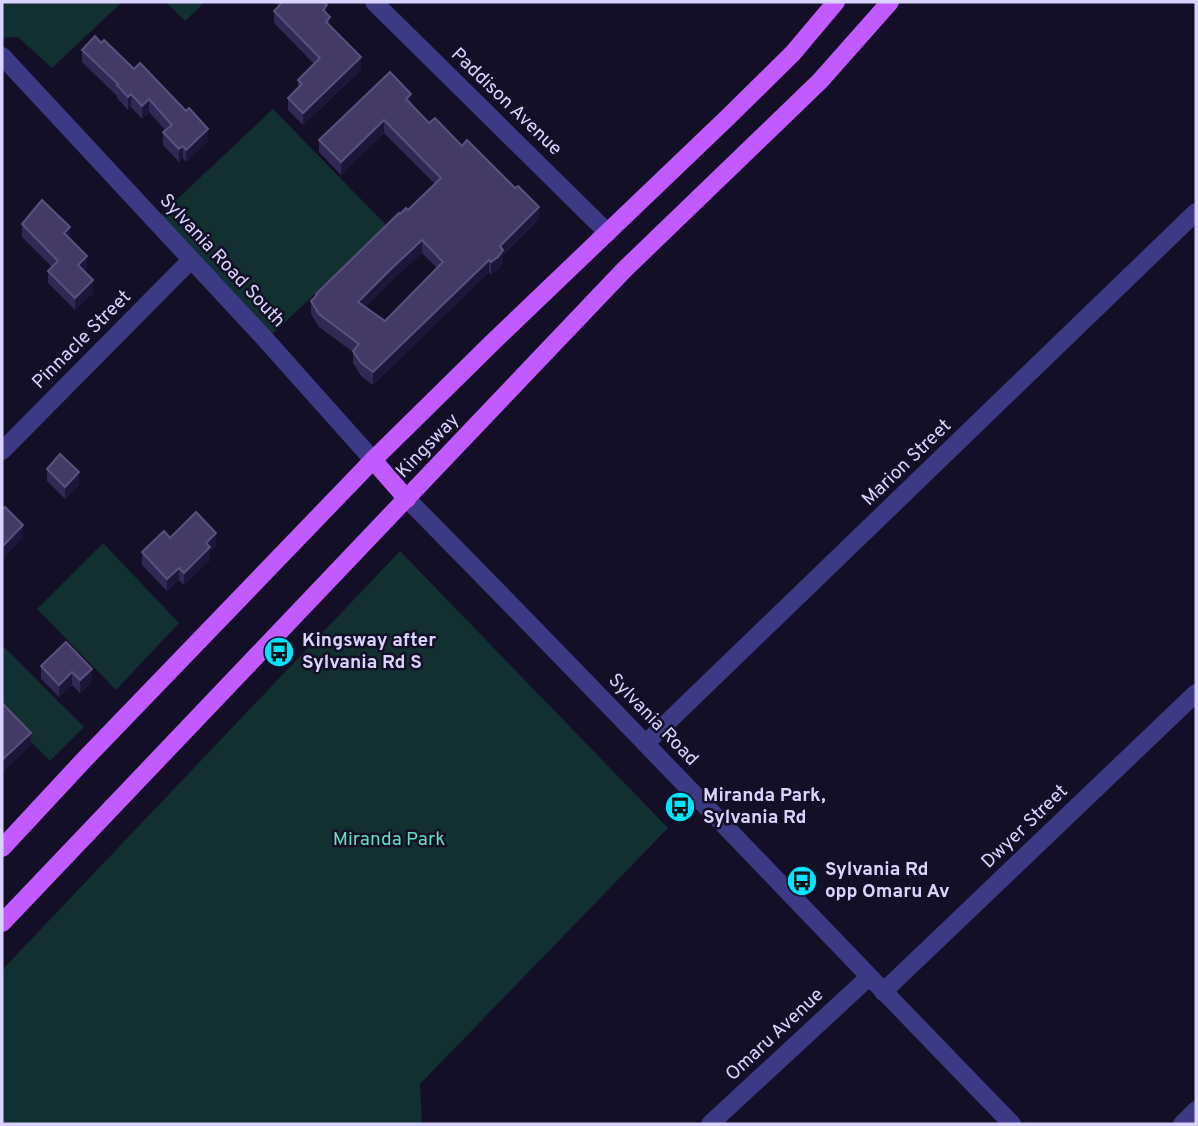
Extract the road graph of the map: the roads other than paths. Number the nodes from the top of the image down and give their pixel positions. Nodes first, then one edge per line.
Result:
1 (374, 2) edge
2 (836, 2) edge
3 (890, 2) edge
4 (2, 56) edge
5 (1196, 212) edge
6 (608, 233) junction
7 (191, 260) junction
8 (2, 451) edge
9 (373, 460) junction
10 (407, 499) junction
11 (1196, 693) edge
12 (646, 743) junction
13 (2, 848) edge
14 (2, 923) edge
15 (869, 977) junction
16 (883, 992) junction
17 (1196, 1110) edge
18 (710, 1124) edge
19 (1012, 1124) edge
20 (1182, 1124) edge

1 - 6 street, Paddison Avenue
2 - 6 main road, Kingsway
3 - 10 main road, Kingsway
4 - 7 street, Sylvania Road South
5 - 12 street, Marion Street
6 - 9 main road, Kingsway
7 - 8 street, Pinnacle Street
7 - 9 street, Sylvania Road South
9 - 10 main road, Sylvania Road South
9 - 13 main road, Kingsway
10 - 12 street, Sylvania Road
10 - 14 main road, Kingsway
11 - 16 street, Dwyer Street
12 - 15 street, Sylvania Road
15 - 16 street, Sylvania Road
15 - 18 street, Omaru Avenue
16 - 19 street, Sylvania Road
17 - 20 street

